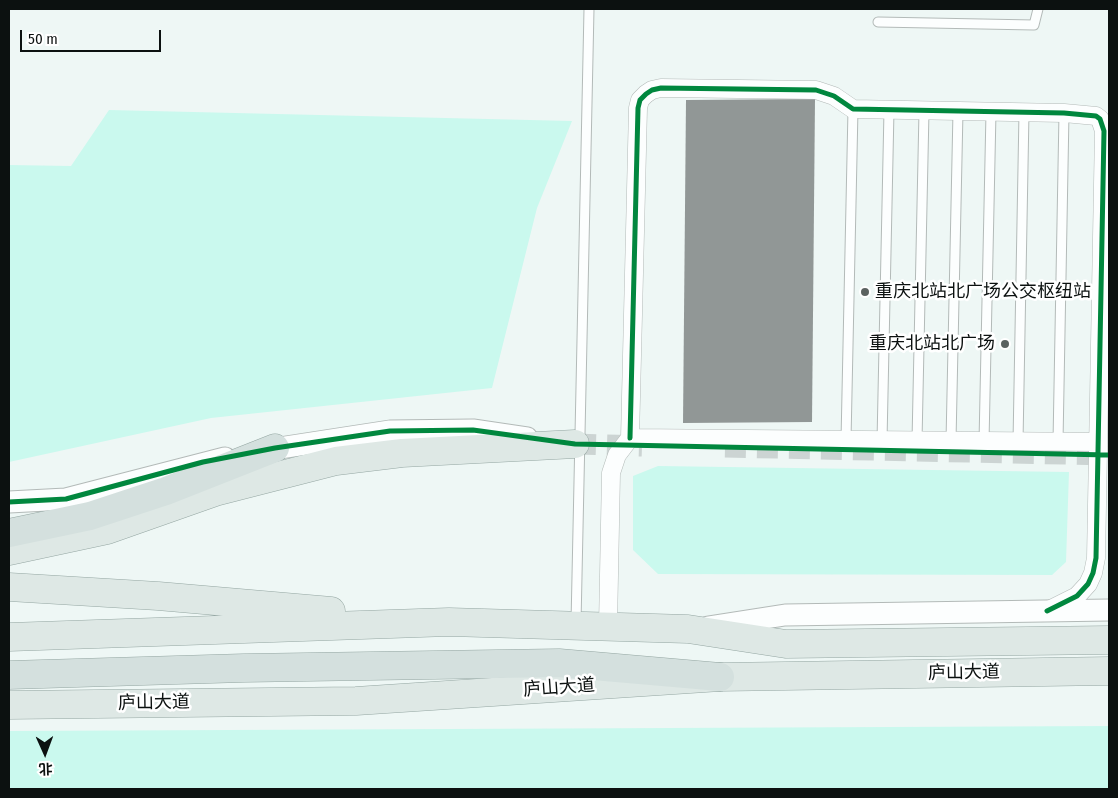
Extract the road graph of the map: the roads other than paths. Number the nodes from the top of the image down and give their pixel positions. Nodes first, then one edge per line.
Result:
1 (589, 9) edge
2 (1038, 9) edge
3 (878, 22) dead end
4 (853, 109) junction
5 (889, 110) junction
6 (924, 111) junction
7 (958, 111) junction
8 (991, 112) junction
9 (1024, 112) junction
10 (1064, 113) junction
11 (630, 438) junction
12 (846, 440) junction
13 (882, 440) junction
14 (917, 441) junction
15 (951, 441) junction
16 (984, 442) junction
17 (1018, 442) junction
18 (1058, 442) junction
19 (1098, 442) junction
20 (575, 444) joint
21 (275, 448) junction
22 (9, 502) edge
23 (9, 533) edge
24 (9, 551) edge
25 (9, 587) edge
26 (1109, 610) edge
27 (1047, 611) junction
28 (449, 622) junction
29 (576, 625) junction
30 (608, 626) junction
31 (688, 630) junction
32 (9, 636) edge
33 (1109, 640) edge
34 (1109, 671) edge
35 (9, 675) edge
36 (720, 677) junction
37 (356, 701) junction
38 (9, 705) edge
39 (9, 722) edge

1 - 29 lane
2 - 3 lane
4 - 5 street
4 - 11 street
4 - 12 lane
5 - 6 street
5 - 13 lane
6 - 7 street
6 - 14 lane
7 - 8 street
7 - 15 lane
8 - 9 street
8 - 16 lane
9 - 10 street
9 - 17 lane
10 - 18 lane
10 - 19 street
11 - 12 street
11 - 30 street
12 - 13 street
13 - 14 street
14 - 15 street
15 - 16 street
16 - 17 street
17 - 18 street
18 - 19 street
19 - 27 street
20 - 21 street
20 - 24 main road
21 - 22 street
21 - 23 highway
25 - 28 main road
26 - 27 street, 庐山大道
27 - 31 street, 庐山大道
28 - 29 main road, 庐山大道
28 - 32 main road, 庐山大道
29 - 30 main road, 庐山大道
30 - 31 main road, 庐山大道
31 - 33 main road, 庐山大道
34 - 36 main road, 庐山大道
35 - 36 highway
36 - 37 main road, 庐山大道
37 - 38 main road, 庐山大道
37 - 39 main road

